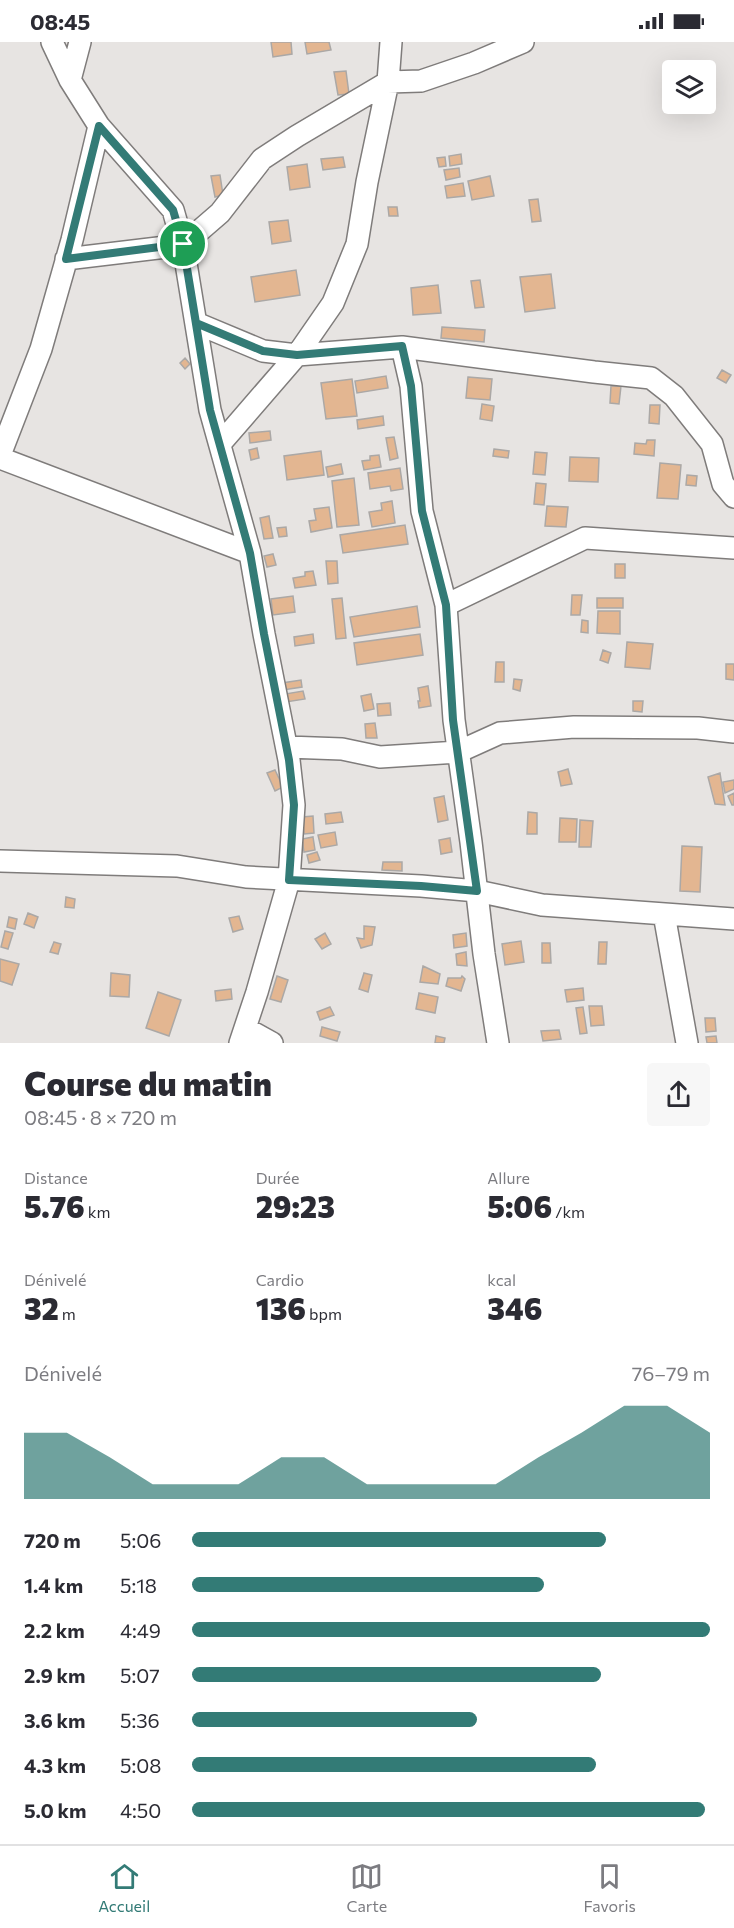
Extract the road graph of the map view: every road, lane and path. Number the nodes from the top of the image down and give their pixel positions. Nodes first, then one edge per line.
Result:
1 (52, 42) edge
2 (80, 42) edge
3 (392, 42) edge
4 (523, 42) edge
5 (70, 80) junction
6 (388, 82) junction
7 (99, 126) junction
8 (183, 244) junction
9 (66, 259) junction
10 (196, 323) junction
11 (402, 346) junction
12 (297, 355) junction
13 (220, 444) junction
14 (0, 457) edge
15 (734, 497) edge
16 (734, 548) edge
17 (250, 553) junction
18 (446, 605) junction
19 (734, 732) edge
20 (287, 747) junction
21 (458, 752) junction
22 (0, 861) edge
23 (289, 880) junction
24 (477, 891) junction
25 (664, 914) junction
26 (734, 919) edge
27 (242, 1036) edge
28 (272, 1043) edge
29 (498, 1043) edge
30 (687, 1043) edge

1 - 5 street
2 - 5 street
3 - 6 street
4 - 6 street
5 - 7 street
6 - 8 street
6 - 12 street
7 - 8 street
7 - 9 street
8 - 9 street
8 - 10 street
9 - 14 street
10 - 12 street
10 - 13 street
11 - 12 street
11 - 15 street
11 - 18 street
12 - 13 street
13 - 17 street
14 - 17 street
16 - 18 street
17 - 20 street
18 - 21 street
19 - 21 street
20 - 21 street
20 - 23 street
21 - 24 street
22 - 23 street
23 - 24 street
23 - 27 street
24 - 25 street
24 - 29 street
25 - 26 street
25 - 30 street
27 - 28 street

